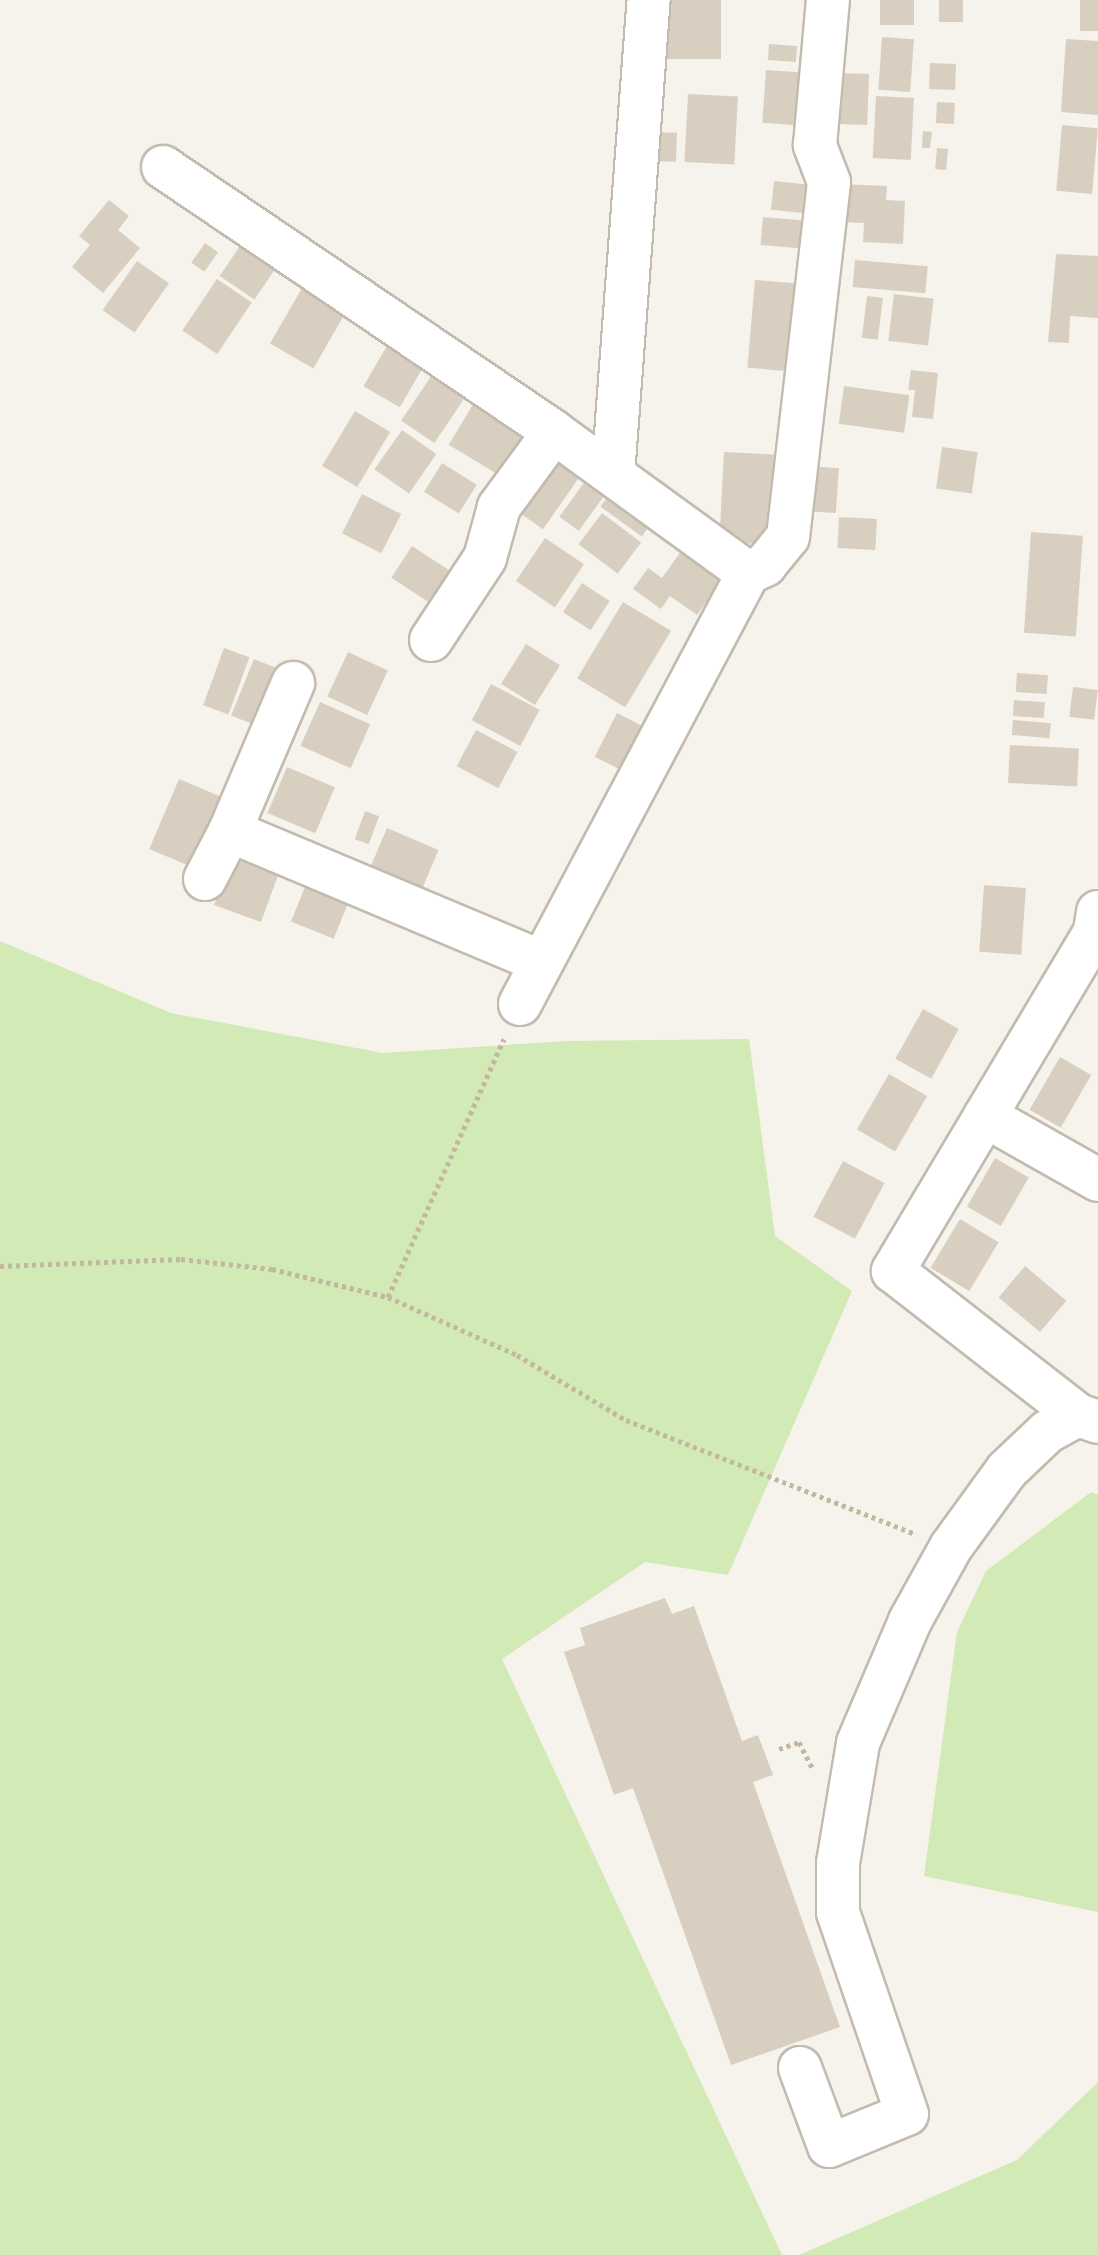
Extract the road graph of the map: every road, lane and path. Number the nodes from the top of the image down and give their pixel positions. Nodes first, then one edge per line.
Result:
1 (649, 0) edge
2 (828, 0) edge
3 (163, 167) dead end
4 (554, 432) junction
5 (613, 474) junction
6 (748, 573) junction
7 (431, 640) dead end
8 (293, 683) dead end
9 (230, 831) junction
10 (205, 879) dead end
11 (1098, 912) edge
12 (542, 962) junction
13 (520, 1004) joint
14 (985, 1116) junction
15 (1098, 1180) edge
16 (0, 1266) edge
17 (388, 1297) junction
18 (1088, 1418) edge
19 (951, 1547) junction
20 (800, 2068) dead end

1 - 5 street
2 - 6 street
3 - 4 street
4 - 5 street
4 - 7 street
5 - 6 street
6 - 12 street
8 - 9 street
9 - 10 street
9 - 12 street
11 - 14 street
12 - 13 street
13 - 17 path
14 - 15 street
14 - 18 street
16 - 17 path
17 - 19 path
18 - 19 street
19 - 20 street

